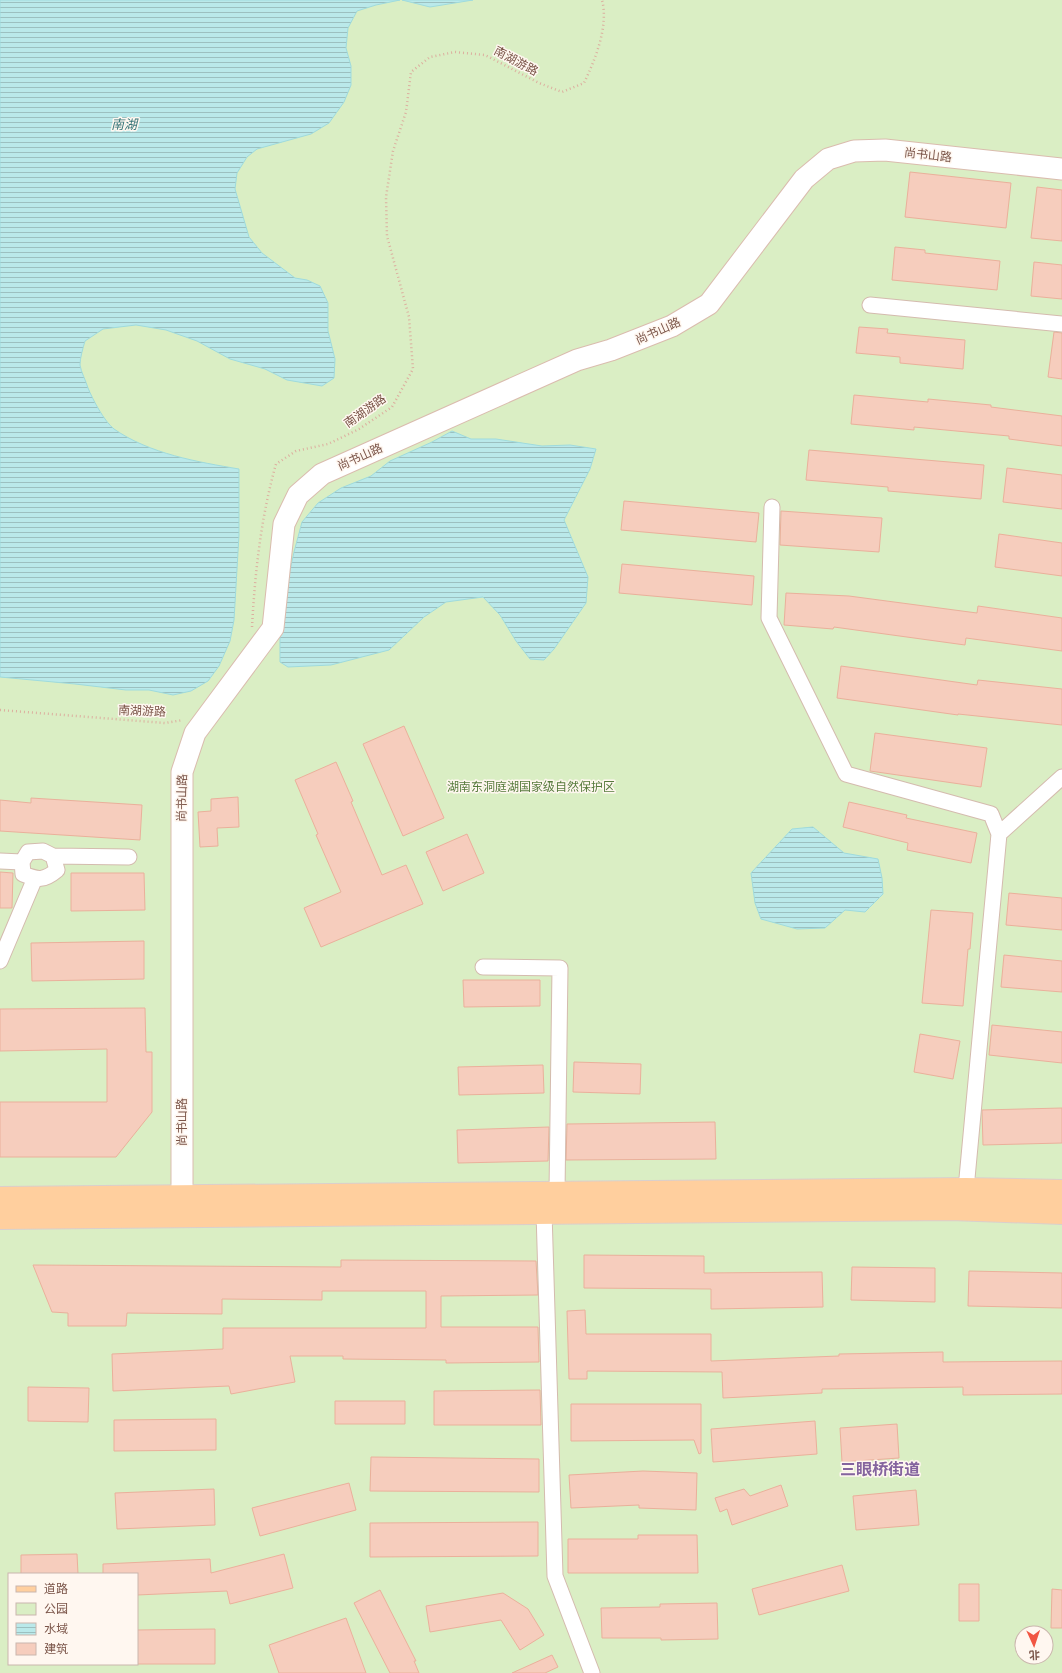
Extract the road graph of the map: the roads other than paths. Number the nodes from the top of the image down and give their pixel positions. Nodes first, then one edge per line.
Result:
1 (1062, 169) edge
2 (870, 305) dead end
3 (1062, 324) edge
4 (772, 507) dead end
5 (1062, 776) edge
6 (999, 834) junction
7 (53, 856) junction
8 (129, 857) dead end
9 (0, 861) edge
10 (22, 862) junction
11 (36, 878) junction
12 (0, 961) edge
13 (483, 967) dead end
14 (966, 1189) junction
15 (1062, 1191) edge
16 (557, 1192) junction
17 (182, 1196) junction
18 (0, 1198) edge
19 (544, 1212) junction
20 (1062, 1213) edge
21 (0, 1218) edge
22 (592, 1673) edge

1 - 17 street, 尚书山路
2 - 3 street
4 - 6 street
5 - 6 street
6 - 14 street
7 - 8 street
7 - 10 street
7 - 11 street
9 - 10 street
10 - 11 street
11 - 12 street
13 - 16 street
14 - 15 main road
14 - 16 main road
16 - 17 main road
17 - 18 main road
19 - 20 main road
19 - 21 main road
19 - 22 street

